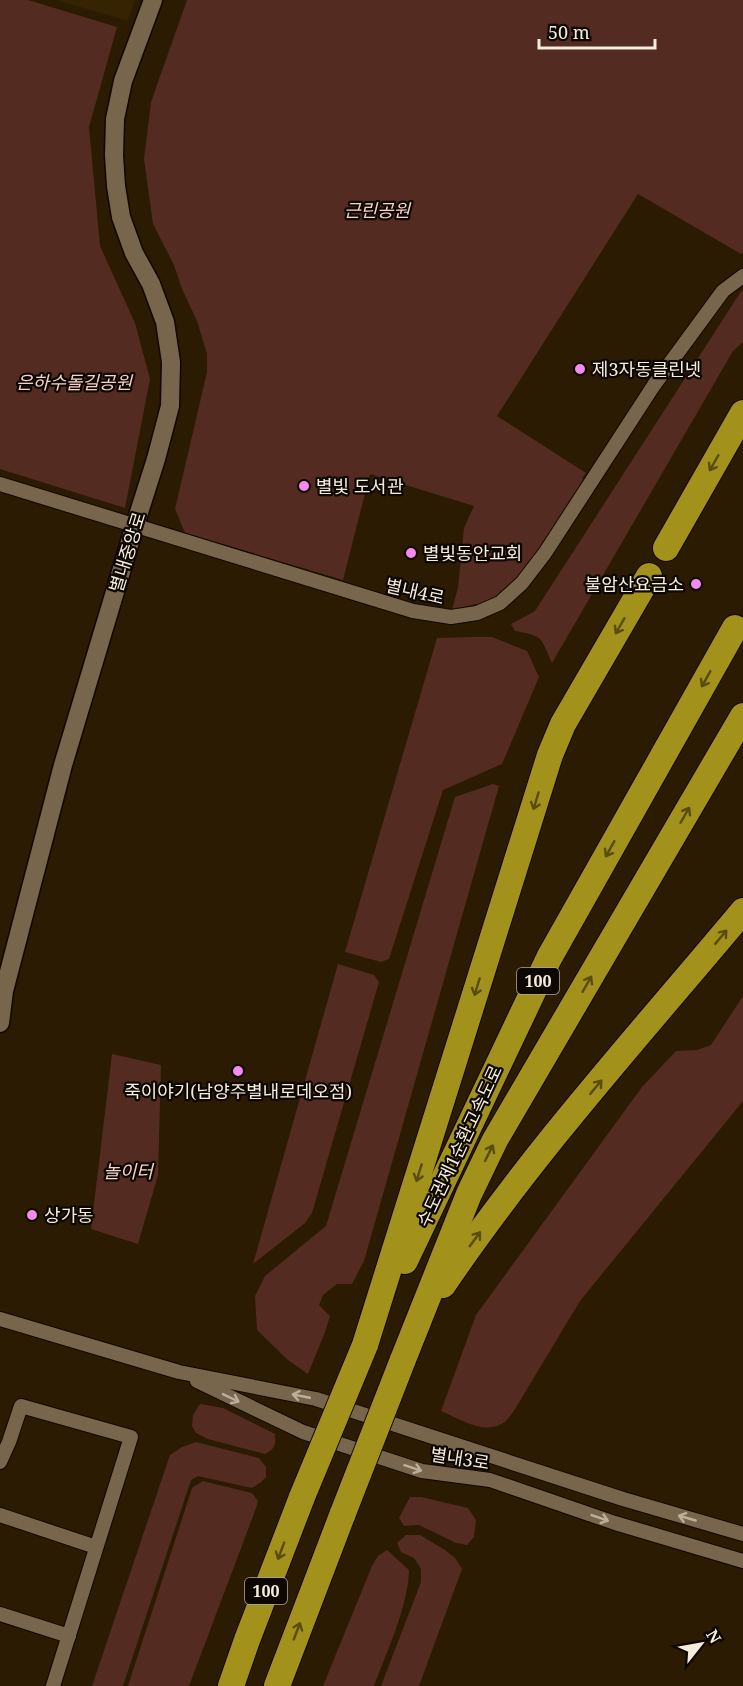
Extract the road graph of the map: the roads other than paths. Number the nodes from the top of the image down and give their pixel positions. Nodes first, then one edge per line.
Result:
1 (153, 0) edge
2 (743, 276) edge
3 (743, 413) edge
4 (0, 484) edge
5 (135, 525) junction
6 (666, 548) dead end
7 (649, 576) dead end
8 (735, 628) dead end
9 (743, 716) edge
10 (743, 911) edge
11 (0, 1023) edge
12 (0, 1319) edge
13 (365, 1345) junction
14 (402, 1362) junction
15 (179, 1372) junction
16 (0, 1462) edge
17 (0, 1515) edge
18 (743, 1534) edge
19 (96, 1547) junction
20 (743, 1561) edge
21 (0, 1614) edge
22 (69, 1636) junction
23 (53, 1686) edge
24 (231, 1686) edge
25 (277, 1686) edge

1 - 5 street, 별내중앙로
2 - 5 street, 별내4로
3 -> 6 highway
4 - 5 street, 별내4로
5 - 11 street, 별내중앙로
7 -> 13 highway
8 -> 13 highway, 수도권제1순환고속도로 / 100
14 -> 9 highway, 수도권제1순환고속도로 / 100
14 -> 10 highway
12 - 15 street, 별내3로
13 -> 24 highway, 수도권제1순환고속도로 / 100, bridge
25 -> 14 highway, 수도권제1순환고속도로 / 100, bridge
18 -> 15 street, 별내3로
15 -> 20 street, 별내3로
16 - 19 street
17 - 19 street
19 - 22 street
21 - 22 street
22 - 23 street

